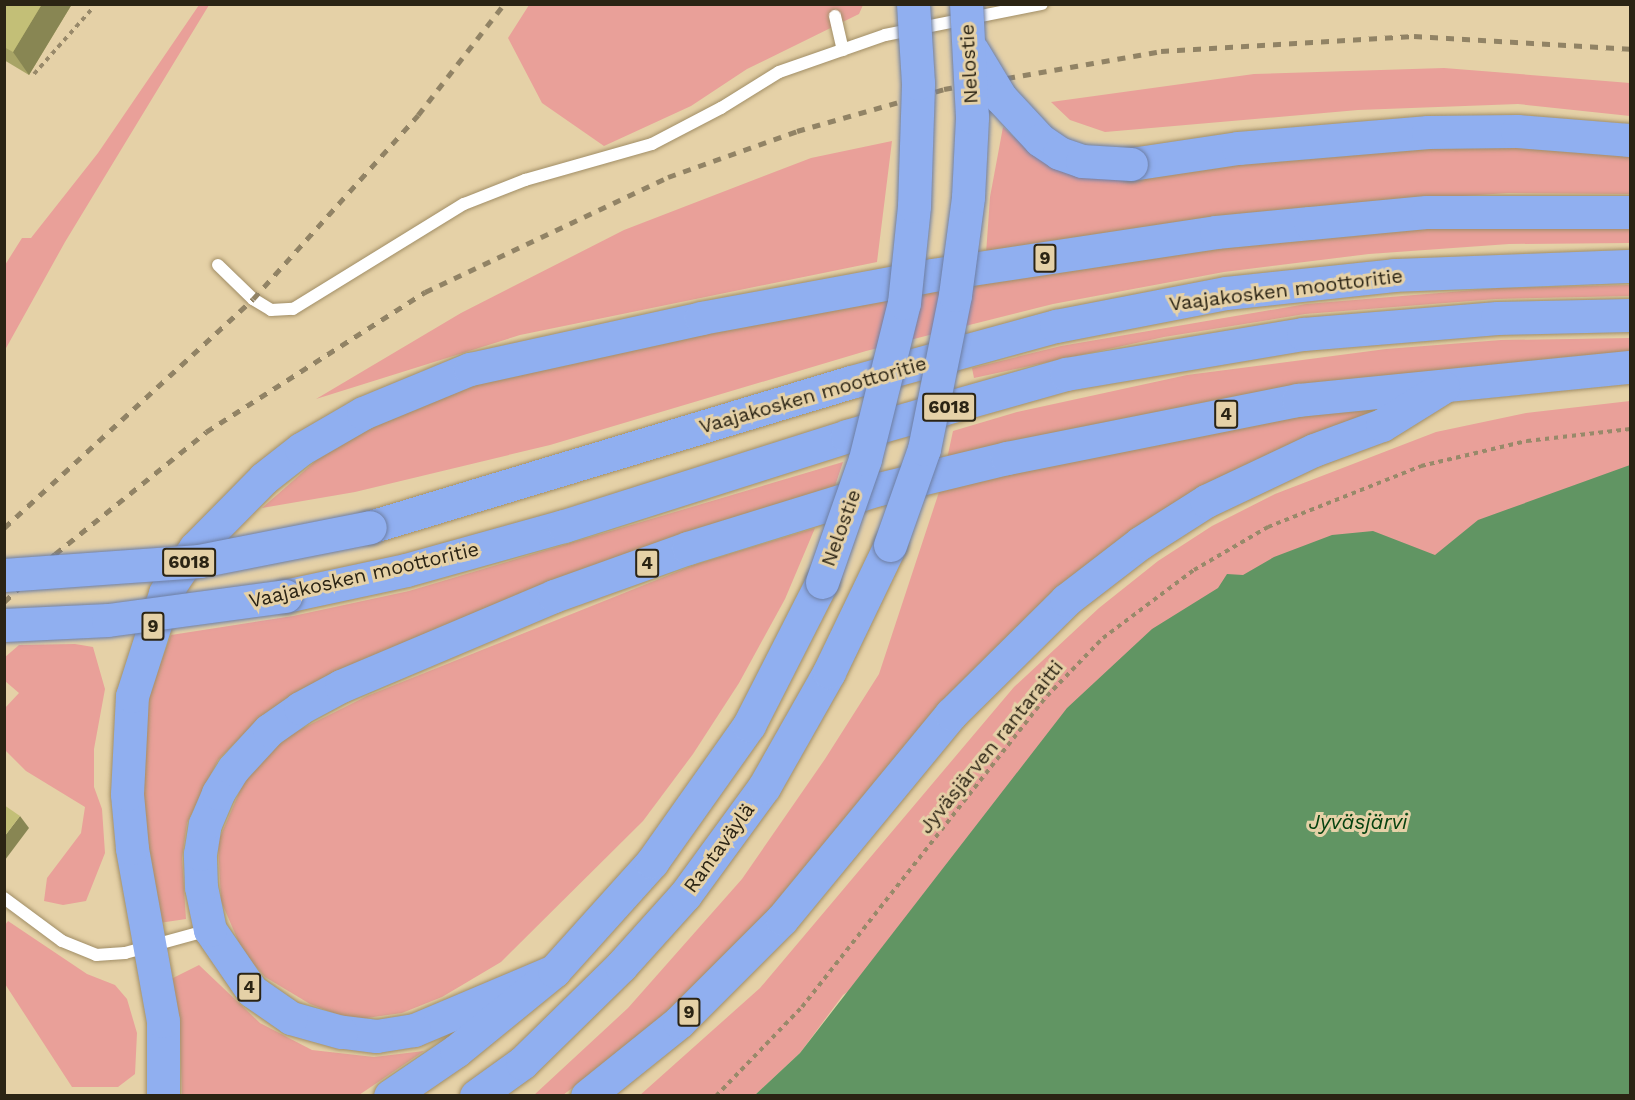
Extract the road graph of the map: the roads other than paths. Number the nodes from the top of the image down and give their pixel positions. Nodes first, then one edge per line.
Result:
1 (913, 4) edge
2 (966, 4) edge
3 (1042, 4) edge
4 (835, 16) dead end
5 (971, 49) junction
6 (843, 50) junction
7 (1630, 140) edge
8 (1630, 212) edge
9 (218, 265) dead end
10 (1630, 266) edge
11 (1630, 315) edge
12 (1630, 367) edge
13 (1447, 384) junction
14 (890, 545) joint
15 (4, 575) edge
16 (4, 625) edge
17 (4, 898) edge
18 (210, 930) junction
19 (150, 945) junction
20 (554, 971) junction
21 (163, 1095) edge
22 (390, 1095) edge
23 (476, 1095) edge
24 (587, 1095) edge

1 - 20 highway, Nelostie / 4, bridge
2 - 5 highway, Nelostie, bridge
3 - 6 lane
4 - 6 lane
5 - 7 highway, bridge
5 - 14 highway, Nelostie, bridge
6 - 9 lane
8 - 19 highway, 9
10 - 15 highway, Vaajakosken moottoritie / 6018, bridge
11 - 16 highway, Vaajakosken moottoritie / 6018, bridge
12 - 13 highway, 4
13 - 18 highway, 4
13 - 24 highway, 9
14 - 23 highway, Rantaväylä
17 - 19 lane
18 - 19 lane
18 - 20 highway, 4
19 - 21 highway, 9
20 - 22 highway

